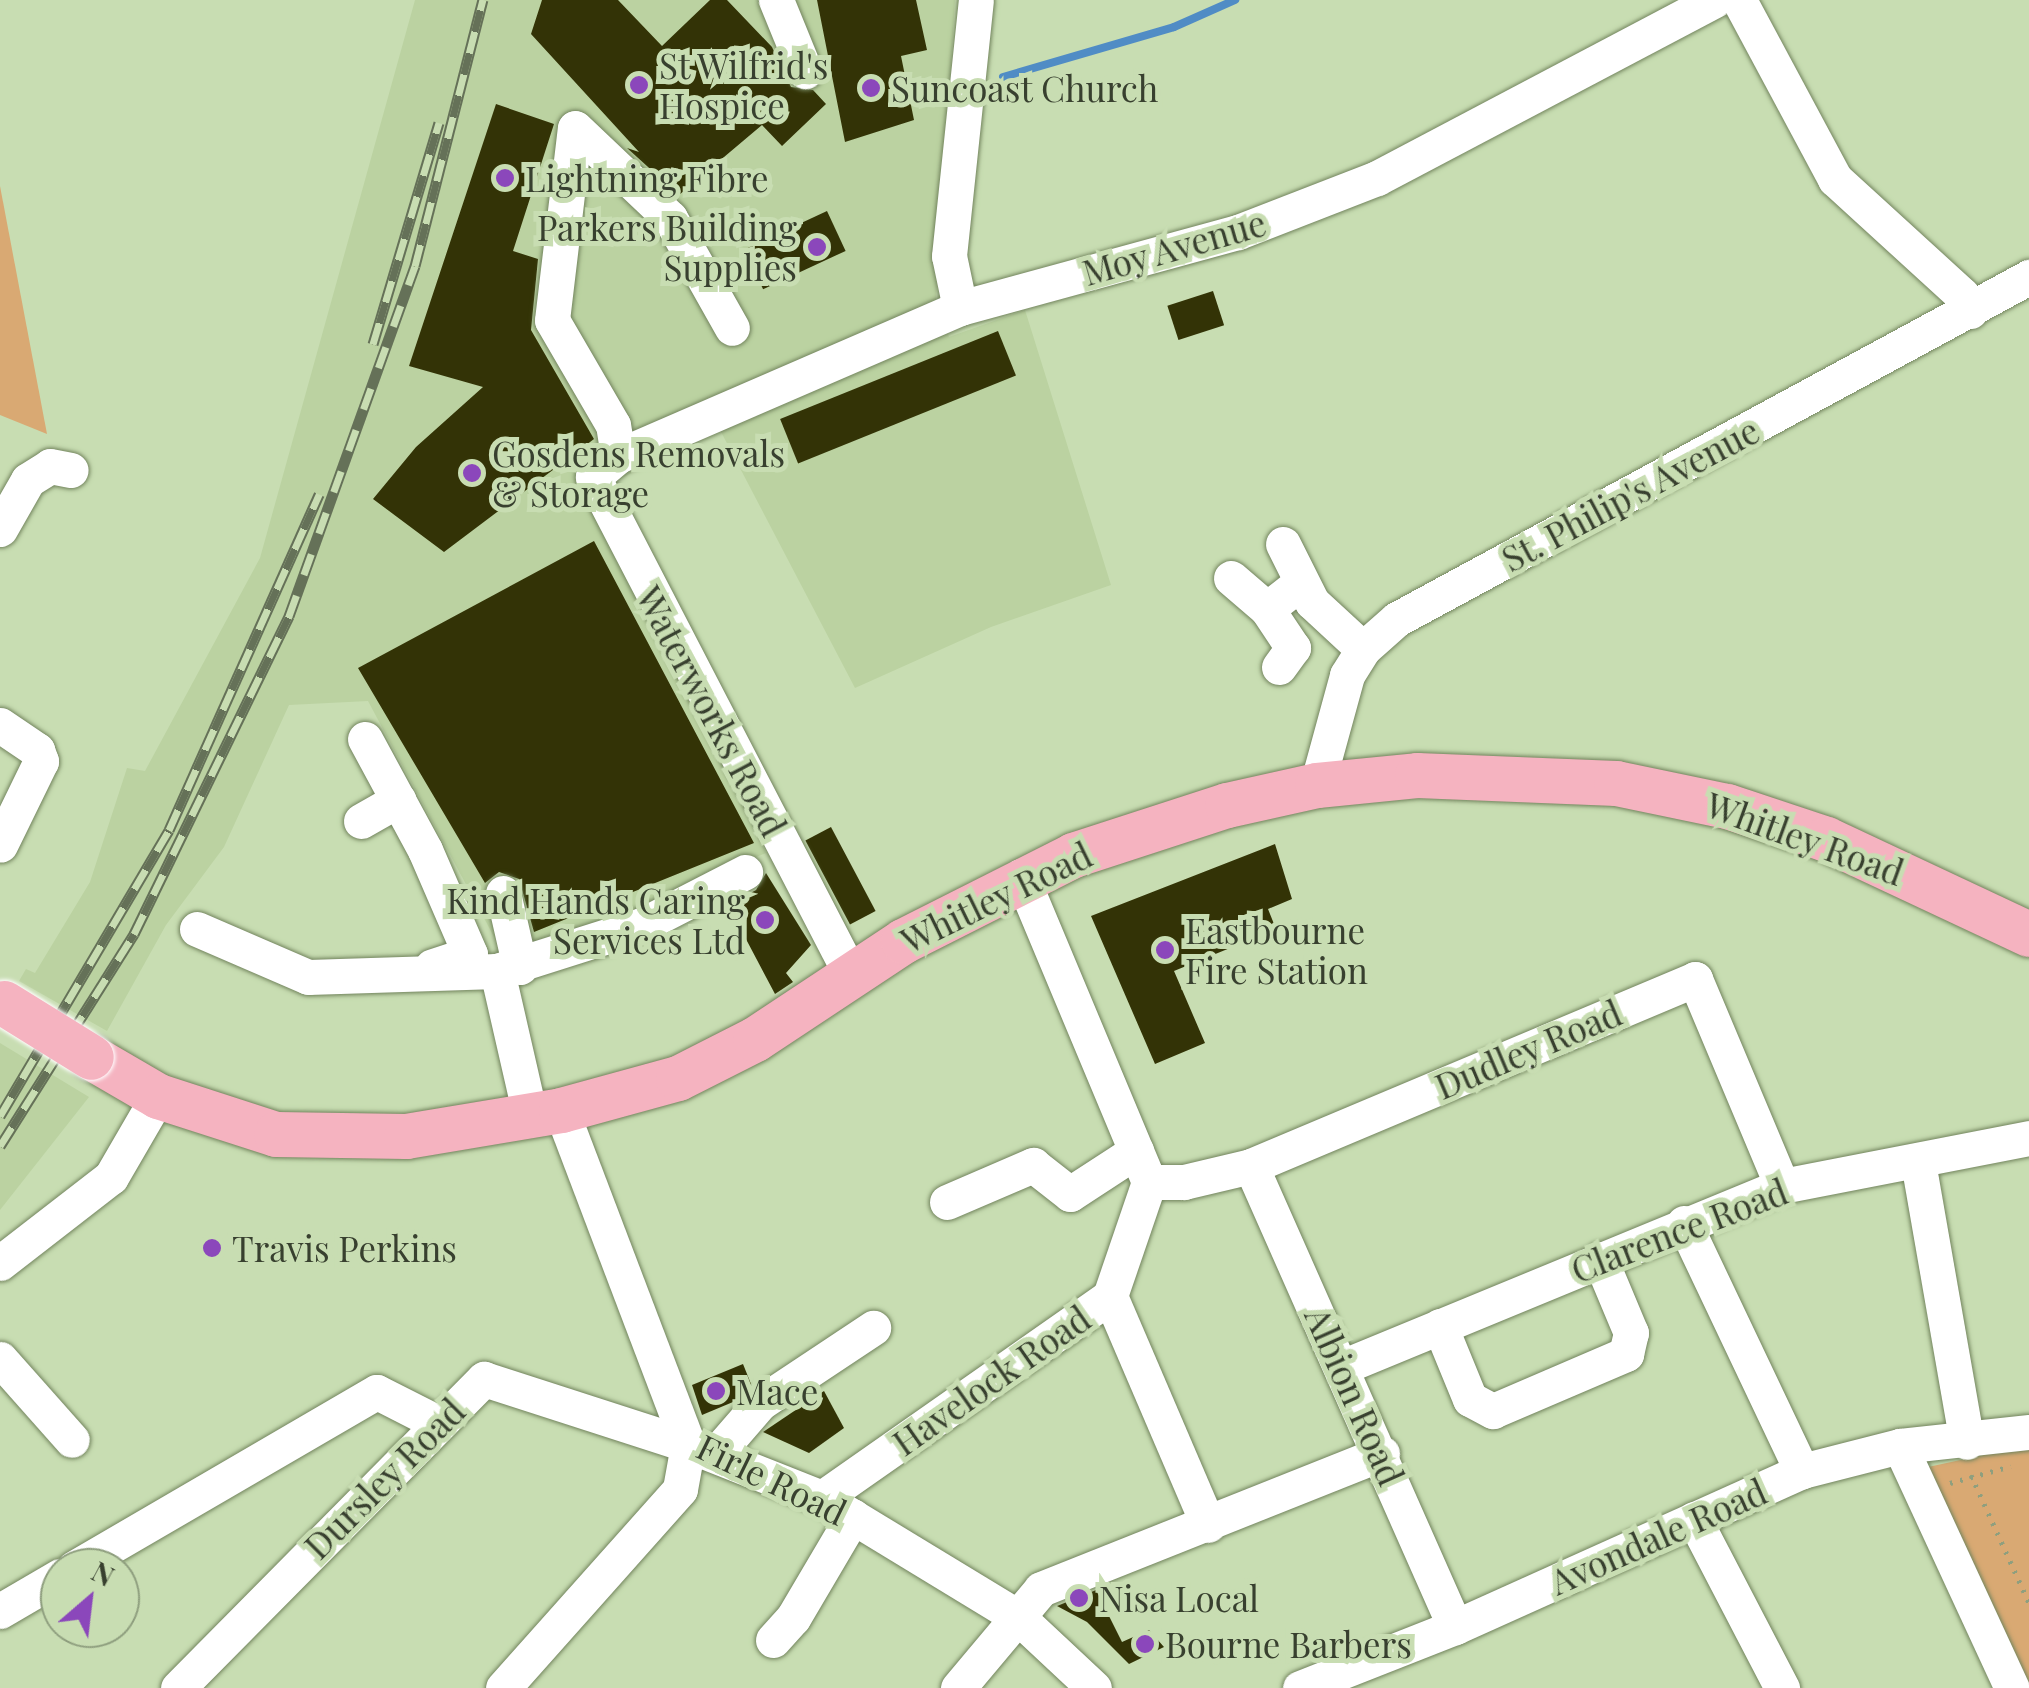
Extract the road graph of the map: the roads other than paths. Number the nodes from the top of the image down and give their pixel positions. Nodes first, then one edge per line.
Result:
1 (776, 0) edge
2 (976, 0) edge
3 (1714, 0) edge
4 (1739, 0) edge
5 (805, 71) dead end
6 (2023, 290) edge
7 (960, 308) junction
8 (1970, 310) junction
9 (732, 328) dead end
10 (618, 456) junction
11 (71, 470) dead end
12 (0, 529) edge
13 (1283, 544) dead end
14 (1231, 578) dead end
15 (1299, 584) junction
16 (1268, 609) junction
17 (1363, 649) junction
18 (1279, 666) dead end
19 (0, 725) edge
20 (365, 739) dead end
21 (1317, 785) junction
22 (398, 800) junction
23 (361, 820) dead end
24 (0, 845) edge
25 (745, 872) dead end
26 (1021, 876) junction
27 (504, 893) dead end
28 (198, 930) dead end
29 (2028, 930) edge
30 (508, 969) junction
31 (850, 973) junction
32 (393, 979) junction
33 (2, 1002) edge
34 (158, 1096) junction
35 (546, 1112) junction
36 (2029, 1138) edge
37 (1918, 1162) junction
38 (1142, 1166) junction
39 (1251, 1166) junction
40 (1782, 1186) junction
41 (947, 1202) dead end
42 (1684, 1223) junction
43 (1600, 1258) junction
44 (0, 1263) edge
45 (1110, 1296) junction
46 (1440, 1326) junction
47 (874, 1328) dead end
48 (0, 1359) edge
49 (1342, 1366) junction
50 (436, 1422) junction
51 (2029, 1432) edge
52 (72, 1440) dead end
53 (1900, 1446) junction
54 (702, 1450) junction
55 (1382, 1453) junction
56 (1969, 1459) junction
57 (1802, 1471) junction
58 (822, 1498) junction
59 (853, 1516) junction
60 (1694, 1519) junction
61 (1208, 1526) junction
62 (108, 1548) edge
63 (40, 1588) edge
64 (0, 1611) edge
65 (1018, 1617) junction
66 (1454, 1627) junction
67 (773, 1640) dead end
68 (178, 1688) edge
69 (503, 1688) edge
70 (958, 1688) edge
71 (1094, 1688) edge
72 (1300, 1688) edge
73 (1782, 1688) edge
74 (2012, 1688) edge

1 - 5 street
2 - 7 street
3 - 7 street, Moy Avenue
4 - 8 street
6 - 8 street, St. Philip's Avenue
7 - 10 street, Moy Avenue
8 - 17 street, St. Philip's Avenue
9 - 10 street
10 - 31 street, Waterworks Road
11 - 12 street
13 - 15 street
14 - 16 street
15 - 16 street
15 - 17 street
16 - 18 street
17 - 21 street, St. Philip's Avenue
19 - 24 street
20 - 22 street
21 - 26 main road, Whitley Road
21 - 29 main road, Whitley Road
22 - 23 street
22 - 32 street
25 - 30 street
26 - 31 main road, Whitley Road
26 - 38 street
27 - 30 street, Firle Road
28 - 32 street
30 - 32 street
30 - 35 street, Firle Road
31 - 35 main road, Whitley Road
33 - 34 main road, Whitley Road, bridge
34 - 35 main road, Whitley Road
34 - 44 street
35 - 54 street, Firle Road
36 - 37 street, Clarence Road
37 - 40 street, Clarence Road
37 - 56 street
38 - 39 street, Dudley Road
38 - 41 street
38 - 45 street, Havelock Road
39 - 40 street, Dudley Road
39 - 49 street, Albion Road
40 - 42 street, Clarence Road
42 - 43 street, Clarence Road
42 - 57 street
43 - 46 street, Clarence Road
43 - 46 street
45 - 58 street, Havelock Road
45 - 61 street
46 - 49 street, Clarence Road
47 - 54 street
48 - 52 street
49 - 55 street, Albion Road
50 - 54 street, Dursley Road
50 - 62 street
50 - 68 street, Dursley Road
51 - 56 street, Avondale Road
53 - 56 street, Avondale Road
53 - 57 street, Avondale Road
53 - 74 street
54 - 58 street, Firle Road
54 - 69 street
55 - 61 street
55 - 66 street, Albion Road
57 - 60 street, Avondale Road
58 - 59 street, Firle Road
59 - 65 street, Firle Road
59 - 67 street
60 - 66 street, Avondale Road
60 - 73 street
61 - 65 street
63 - 64 street
65 - 70 street
65 - 71 street, Firle Road
66 - 72 street, Avondale Road

